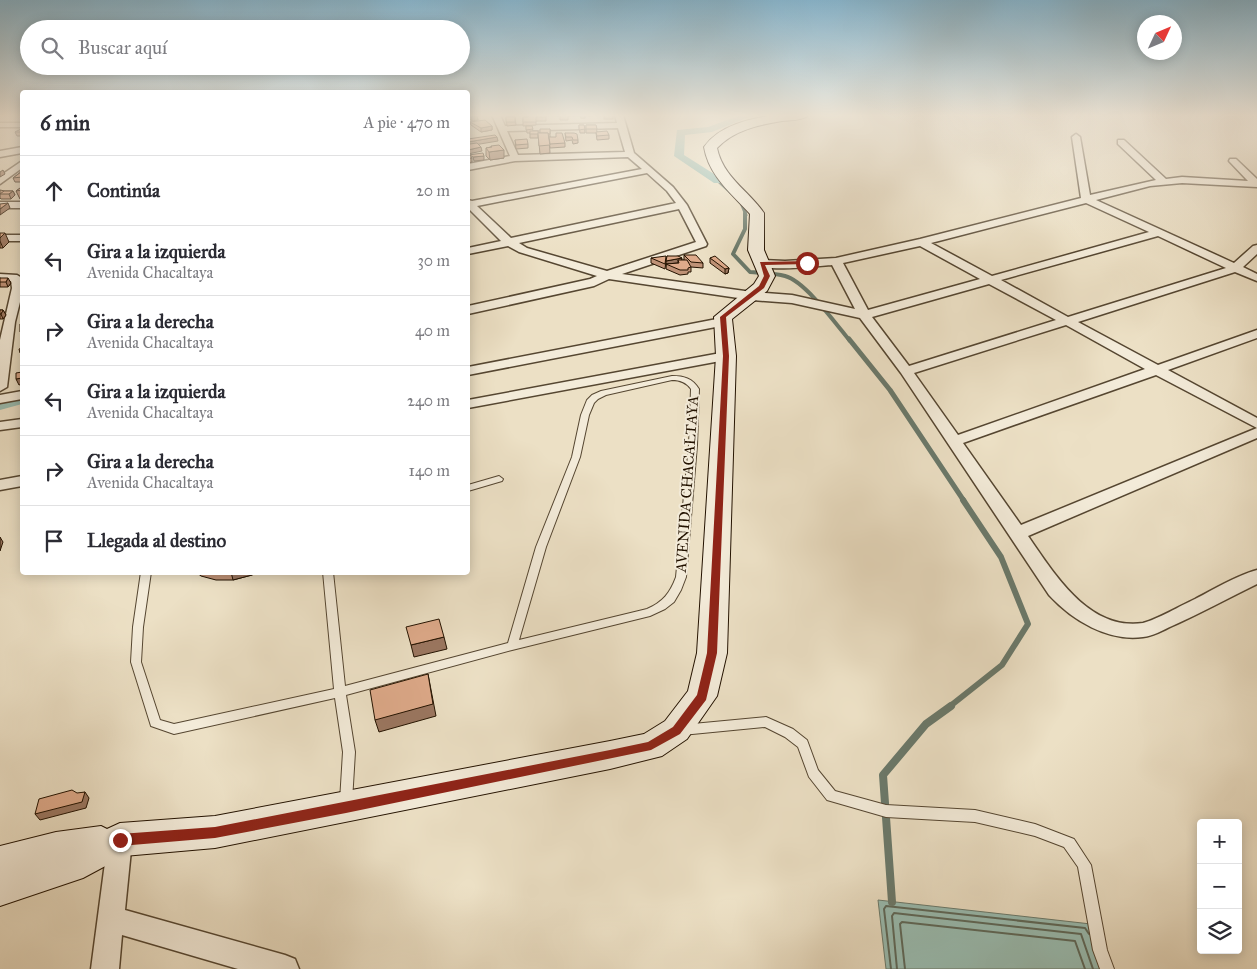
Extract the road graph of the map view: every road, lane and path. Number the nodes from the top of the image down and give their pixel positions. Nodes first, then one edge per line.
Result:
1 (503, 160) edge
2 (638, 160) edge
3 (714, 160) edge
4 (1080, 160) edge
5 (1141, 160) edge
6 (1233, 161) dead end
7 (20, 166) edge
8 (20, 167) edge
9 (470, 167) edge
10 (0, 168) edge
11 (650, 170) junction
12 (0, 181) edge
13 (1163, 181) junction
14 (1257, 184) edge
15 (1086, 199) junction
16 (470, 204) edge
17 (682, 204) junction
18 (0, 205) edge
19 (20, 205) edge
20 (470, 206) edge
21 (1158, 233) junction
22 (0, 238) edge
23 (20, 238) edge
24 (509, 242) junction
25 (921, 242) junction
26 (1257, 248) edge
27 (470, 251) edge
28 (836, 261) junction
29 (762, 263) junction
30 (1234, 269) junction
31 (607, 275) junction
32 (0, 277) edge
33 (1257, 278) edge
34 (991, 279) junction
35 (20, 287) edge
36 (752, 296) junction
37 (470, 310) edge
38 (864, 316) junction
39 (1066, 321) junction
40 (5, 322) edge
41 (722, 322) junction
42 (1257, 334) edge
43 (20, 342) edge
44 (6, 345) junction
45 (726, 356) junction
46 (1158, 370) junction
47 (470, 371) edge
48 (906, 371) junction
49 (0, 390) edge
50 (20, 395) edge
51 (470, 404) edge
52 (20, 423) edge
53 (1257, 424) edge
54 (0, 426) edge
55 (1257, 433) edge
56 (955, 441) junction
57 (499, 479) dead end
58 (20, 481) edge
59 (0, 485) edge
60 (470, 487) edge
61 (1018, 533) junction
62 (146, 575) edge
63 (328, 575) edge
64 (1254, 581) edge
65 (512, 646) junction
66 (340, 692) junction
67 (676, 730) junction
68 (346, 808) junction
69 (120, 840) junction
70 (0, 863) edge
71 (0, 888) edge
72 (111, 919) junction
73 (105, 969) edge
74 (285, 969) edge
75 (1106, 969) edge

1 - 9 street
2 - 11 street
3 - 29 street
4 - 15 street
5 - 13 street
6 - 14 street
7 - 10 street
8 - 12 street
11 - 16 street
11 - 17 street
13 - 14 street
13 - 15 street
15 - 21 street
15 - 25 street
17 - 24 street
17 - 31 street
18 - 19 street
20 - 24 street
21 - 30 street
21 - 34 street
22 - 23 street
24 - 27 street
24 - 31 street
25 - 28 street
25 - 34 street
26 - 30 street
28 - 29 street
28 - 38 street
29 - 36 street
30 - 33 street
30 - 39 street
31 - 36 street
31 - 37 street
32 - 35 street
34 - 38 street
34 - 39 street
35 - 40 street
36 - 38 street
36 - 41 street
38 - 48 street
39 - 46 street
39 - 48 street
40 - 44 street
41 - 45 street, AVENIDA CHACALTAYA
41 - 47 street
42 - 46 street
43 - 44 street
44 - 49 street
45 - 51 street
45 - 67 street, AVENIDA CHACALTAYA
46 - 53 street
46 - 56 street
48 - 56 street
49 - 50 street
52 - 54 street
55 - 61 street
56 - 61 street
57 - 60 lane
58 - 59 street
61 - 64 street
62 - 66 lane, AVENIDA CHACALTAYA
63 - 66 lane
65 - 65 lane, AVENIDA CHACALTAYA
65 - 66 lane, AVENIDA CHACALTAYA
66 - 68 lane
67 - 68 street, AVENIDA CHACALTAYA
67 - 75 lane
68 - 69 street, AVENIDA CHACALTAYA
69 - 70 street
69 - 71 street, AVENIDA CHACALTAYA
69 - 72 street
72 - 73 street
72 - 74 street

